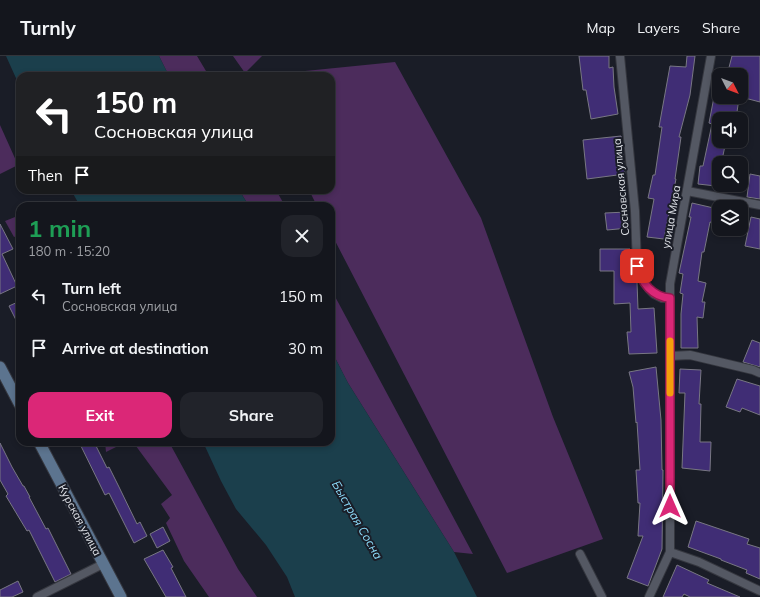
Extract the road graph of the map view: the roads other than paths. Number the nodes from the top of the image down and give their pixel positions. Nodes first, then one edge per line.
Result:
1 (620, 56) edge
2 (711, 56) edge
3 (687, 192) junction
4 (760, 205) edge
5 (670, 298) junction
6 (670, 356) junction
7 (0, 367) edge
8 (760, 374) edge
9 (16, 397) edge
10 (42, 446) edge
11 (670, 552) junction
12 (580, 554) dead end
13 (103, 564) junction
14 (760, 591) edge
15 (37, 597) edge
16 (121, 597) edge
17 (602, 597) edge
18 (649, 597) edge

1 - 5 street, Сосновская улица
2 - 3 street, улица Мира
3 - 4 street
3 - 5 street, улица Мира
5 - 6 street, улица Мира
6 - 8 street
6 - 11 street, улица Мира
7 - 9 street
10 - 13 street, Курская улица
11 - 14 street
11 - 18 street
12 - 17 street
13 - 15 street
13 - 16 street, Курская улица

